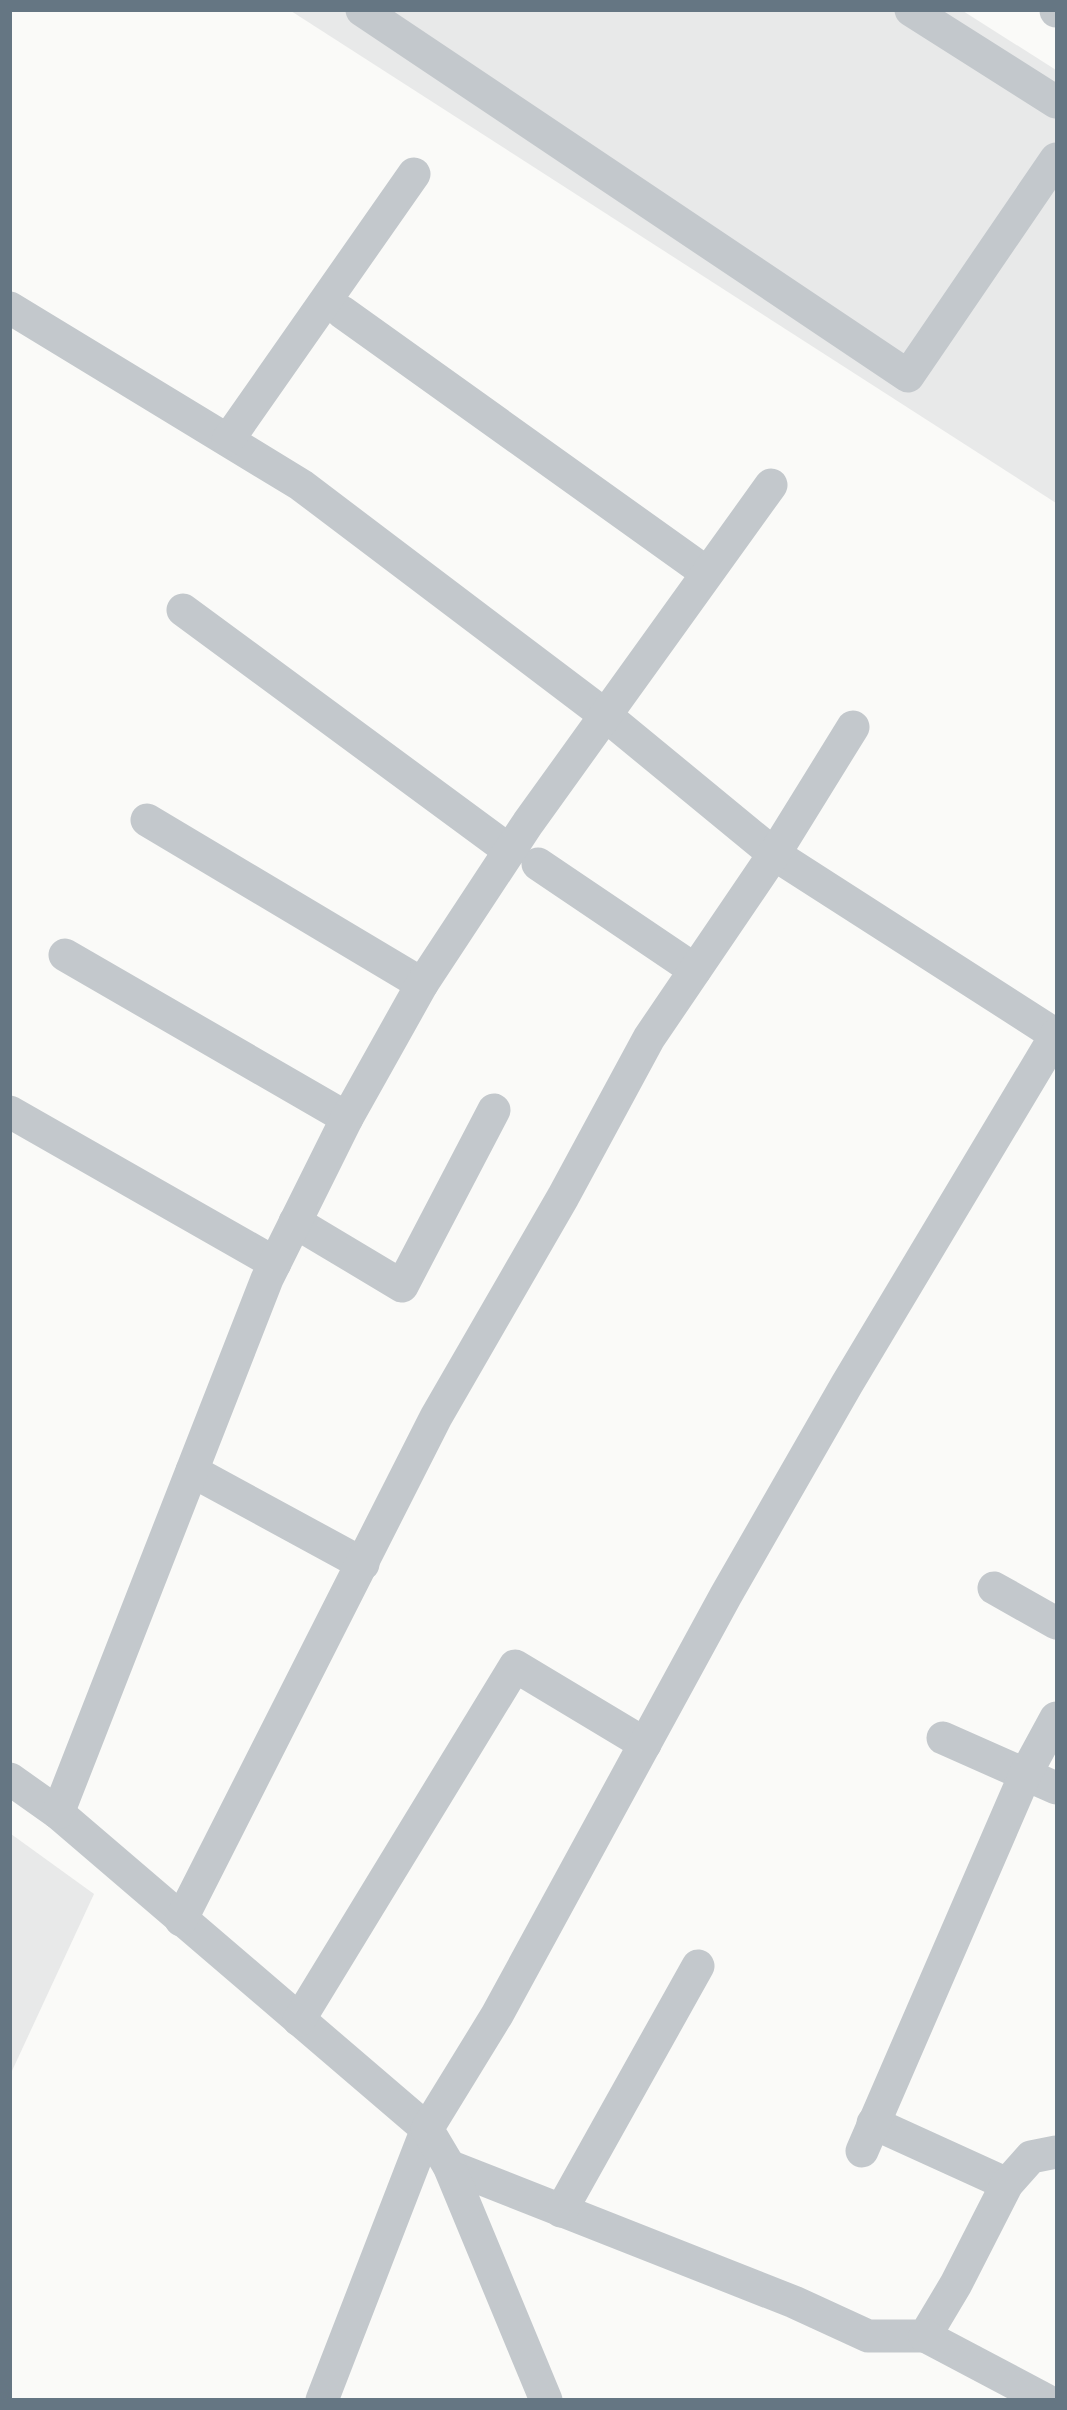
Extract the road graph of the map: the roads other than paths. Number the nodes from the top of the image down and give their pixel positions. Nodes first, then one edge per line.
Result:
1 (362, 10) edge
2 (911, 10) edge
3 (1056, 102) edge
4 (1056, 159) edge
5 (414, 174) dead end
6 (10, 308) edge
7 (342, 312) dead end
8 (228, 440) junction
9 (771, 485) dead end
10 (707, 573) junction
11 (183, 610) dead end
12 (605, 715) junction
13 (853, 726) dead end
14 (147, 820) dead end
15 (774, 854) junction
16 (524, 858) junction
17 (65, 955) dead end
18 (695, 970) junction
19 (422, 984) junction
20 (1056, 1035) edge
21 (494, 1110) dead end
22 (10, 1112) edge
23 (346, 1118) junction
24 (295, 1222) junction
25 (274, 1263) junction
26 (192, 1471) junction
27 (363, 1564) junction
28 (994, 1588) dead end
29 (1056, 1623) edge
30 (1056, 1718) edge
31 (943, 1738) dead end
32 (645, 1744) junction
33 (1025, 1775) junction
34 (10, 1779) edge
35 (1056, 1788) edge
36 (58, 1813) junction
37 (181, 1920) junction
38 (698, 1966) dead end
39 (299, 2020) junction
40 (426, 2129) junction
41 (1056, 2152) edge
42 (449, 2166) junction
43 (1007, 2184) junction
44 (561, 2211) junction
45 (925, 2336) junction
46 (322, 2400) edge
47 (546, 2400) edge
48 (1046, 2400) edge

1 - 4 street
2 - 3 street
5 - 8 street
6 - 8 street
7 - 10 street
8 - 12 street
9 - 10 street
10 - 12 street
11 - 16 street
12 - 15 street
12 - 16 street
13 - 15 street
14 - 19 street
15 - 18 street
15 - 20 street
16 - 18 street
16 - 19 street
17 - 23 street
18 - 27 street
19 - 23 street
20 - 32 street
21 - 24 street
22 - 25 street
23 - 24 street
24 - 25 street
25 - 26 street
26 - 27 street
26 - 36 street
27 - 37 street
28 - 29 street
30 - 33 street
31 - 33 street
32 - 39 street
32 - 40 street
33 - 35 street
33 - 43 street
34 - 36 street
36 - 37 street
37 - 39 street
38 - 44 street
39 - 40 street
40 - 42 street
40 - 46 street
41 - 43 street
42 - 44 street
42 - 47 street
43 - 45 street
44 - 45 street
45 - 48 street

